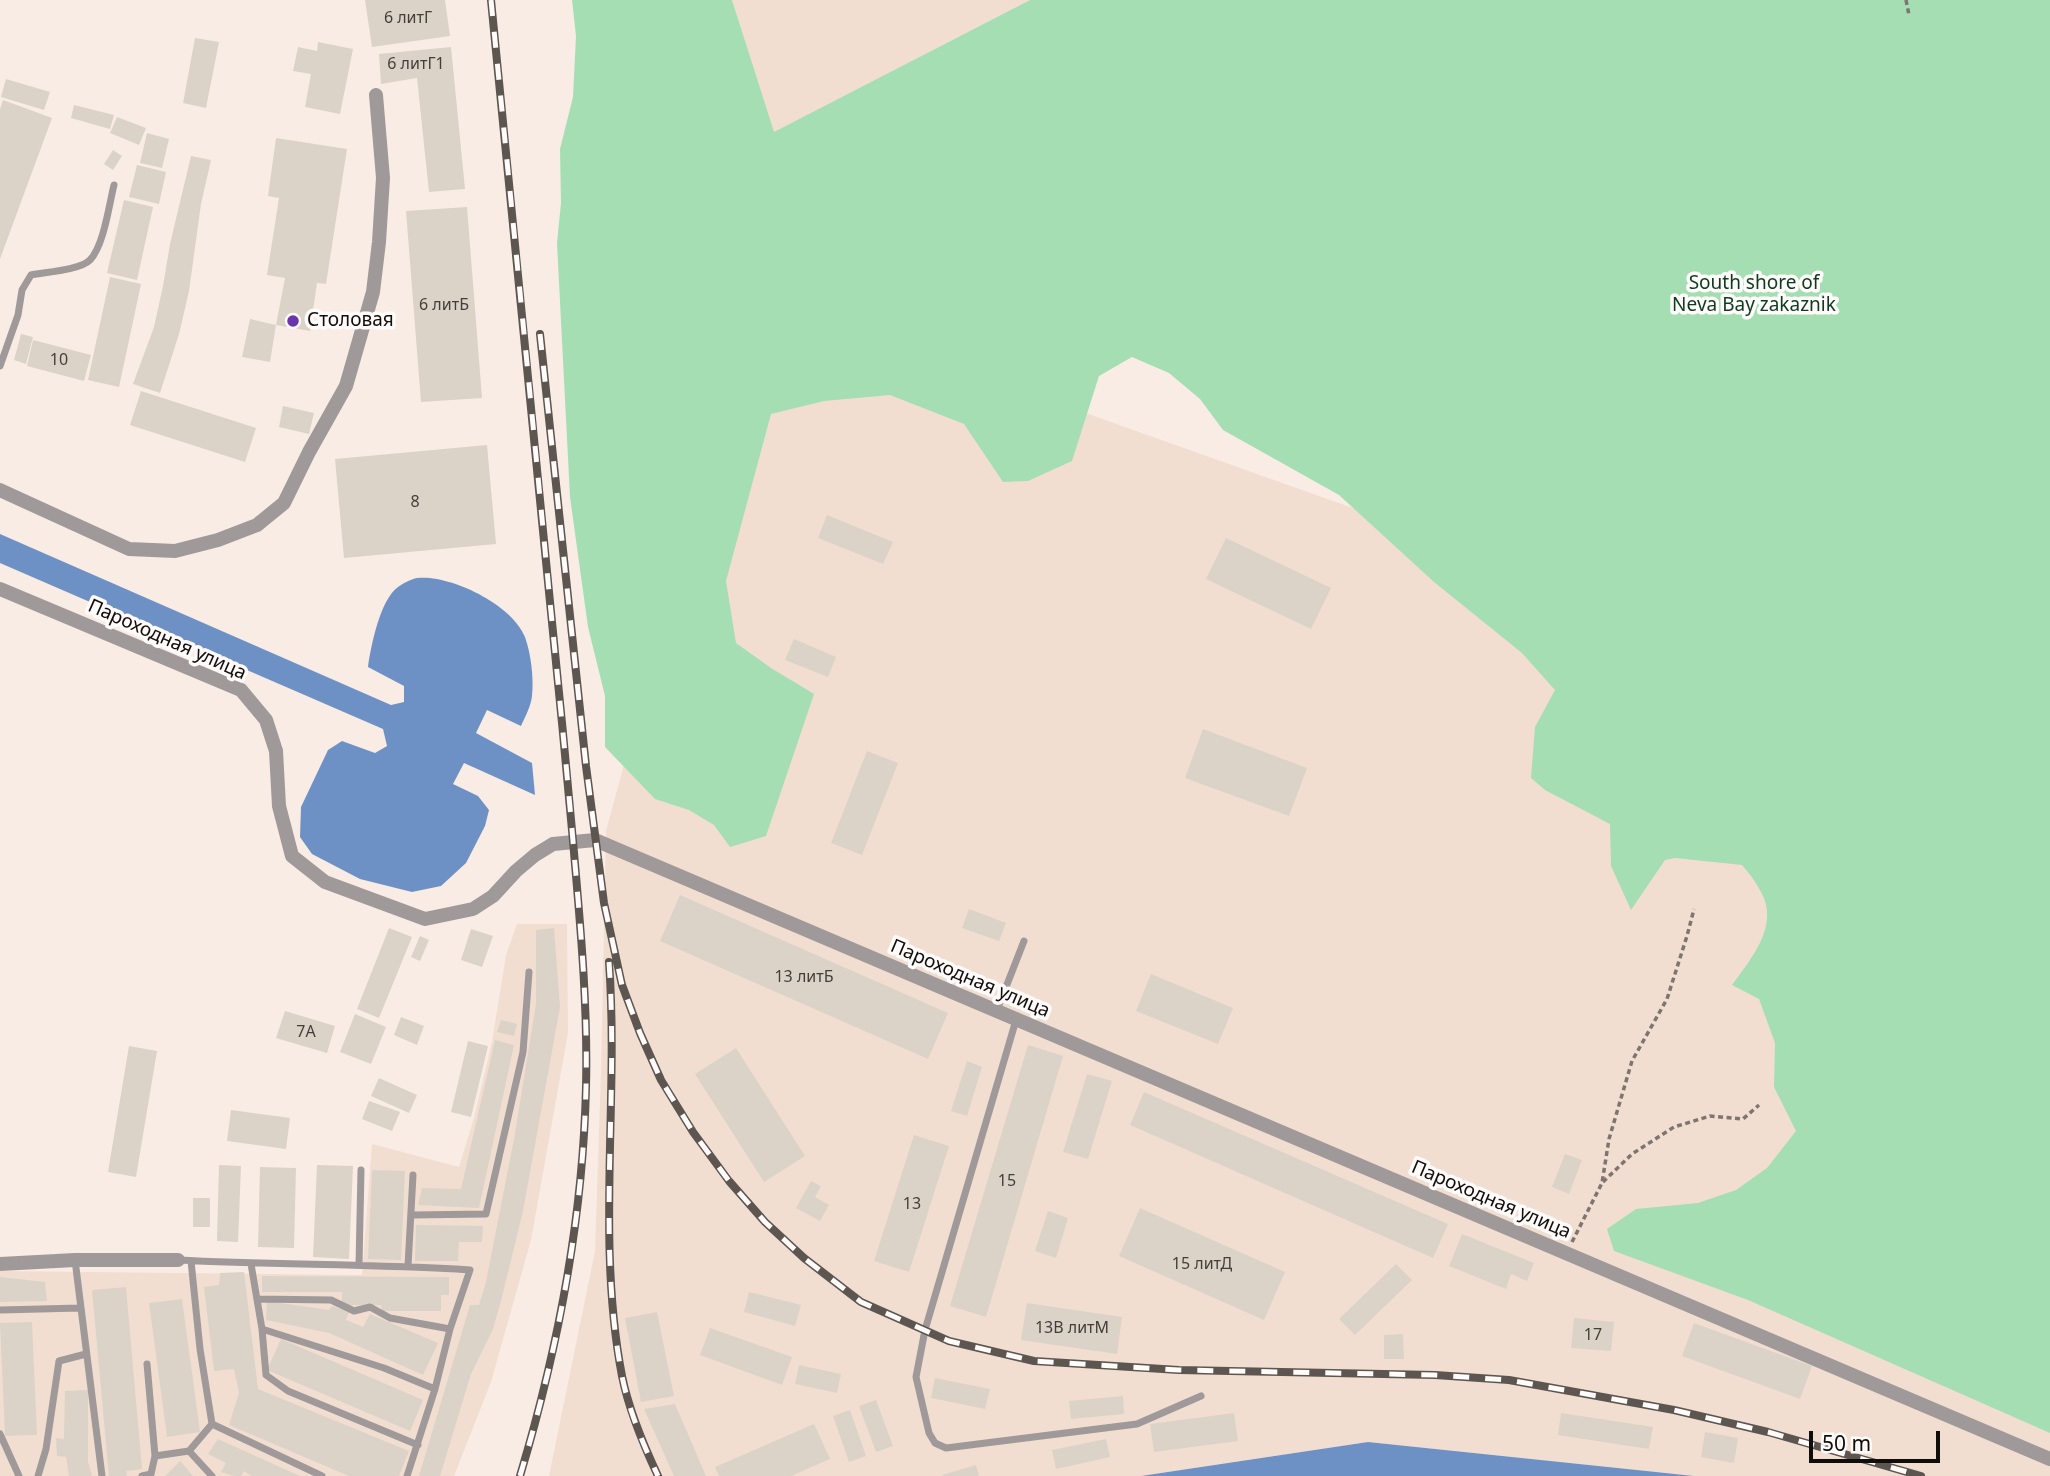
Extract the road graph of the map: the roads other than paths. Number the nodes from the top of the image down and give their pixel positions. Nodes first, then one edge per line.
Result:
1 (376, 96) dead end
2 (114, 185) dead end
3 (0, 366) edge
4 (0, 490) edge
5 (0, 589) edge
6 (1024, 942) dead end
7 (529, 972) dead end
8 (996, 1011) junction
9 (1016, 1019) junction
10 (361, 1170) dead end
11 (413, 1175) dead end
12 (412, 1215) junction
13 (75, 1260) junction
14 (184, 1261) junction
15 (0, 1264) edge
16 (251, 1264) junction
17 (359, 1265) junction
18 (408, 1266) junction
19 (257, 1299) junction
20 (80, 1308) junction
21 (0, 1310) edge
22 (262, 1329) junction
23 (450, 1329) junction
24 (86, 1354) junction
25 (147, 1364) dead end
26 (435, 1389) junction
27 (1201, 1396) dead end
28 (212, 1424) junction
29 (0, 1434) edge
30 (418, 1445) junction
31 (189, 1451) junction
32 (156, 1456) junction
33 (2050, 1459) edge
34 (148, 1475) edge
35 (19, 1476) edge
36 (38, 1476) edge
37 (102, 1476) edge
38 (212, 1476) edge
39 (322, 1476) edge
40 (407, 1476) edge

1 - 4 street
2 - 3 lane
5 - 8 street, Пароходная улица
6 - 8 lane
7 - 12 lane
8 - 9 street, Пароходная улица
9 - 27 lane
9 - 33 street, Пароходная улица
10 - 17 lane
11 - 12 lane
12 - 18 lane
13 - 14 street
13 - 15 street
13 - 20 lane
14 - 16 lane
14 - 28 lane
16 - 17 lane
16 - 19 lane
17 - 18 lane
18 - 23 lane
19 - 22 lane
19 - 23 lane
20 - 21 lane
20 - 24 lane
22 - 26 lane
22 - 30 lane
23 - 26 lane
24 - 36 lane
24 - 37 lane
25 - 32 lane
26 - 30 lane
28 - 31 lane
28 - 39 lane
29 - 35 lane
30 - 40 lane
31 - 32 lane
31 - 38 lane
32 - 34 lane

